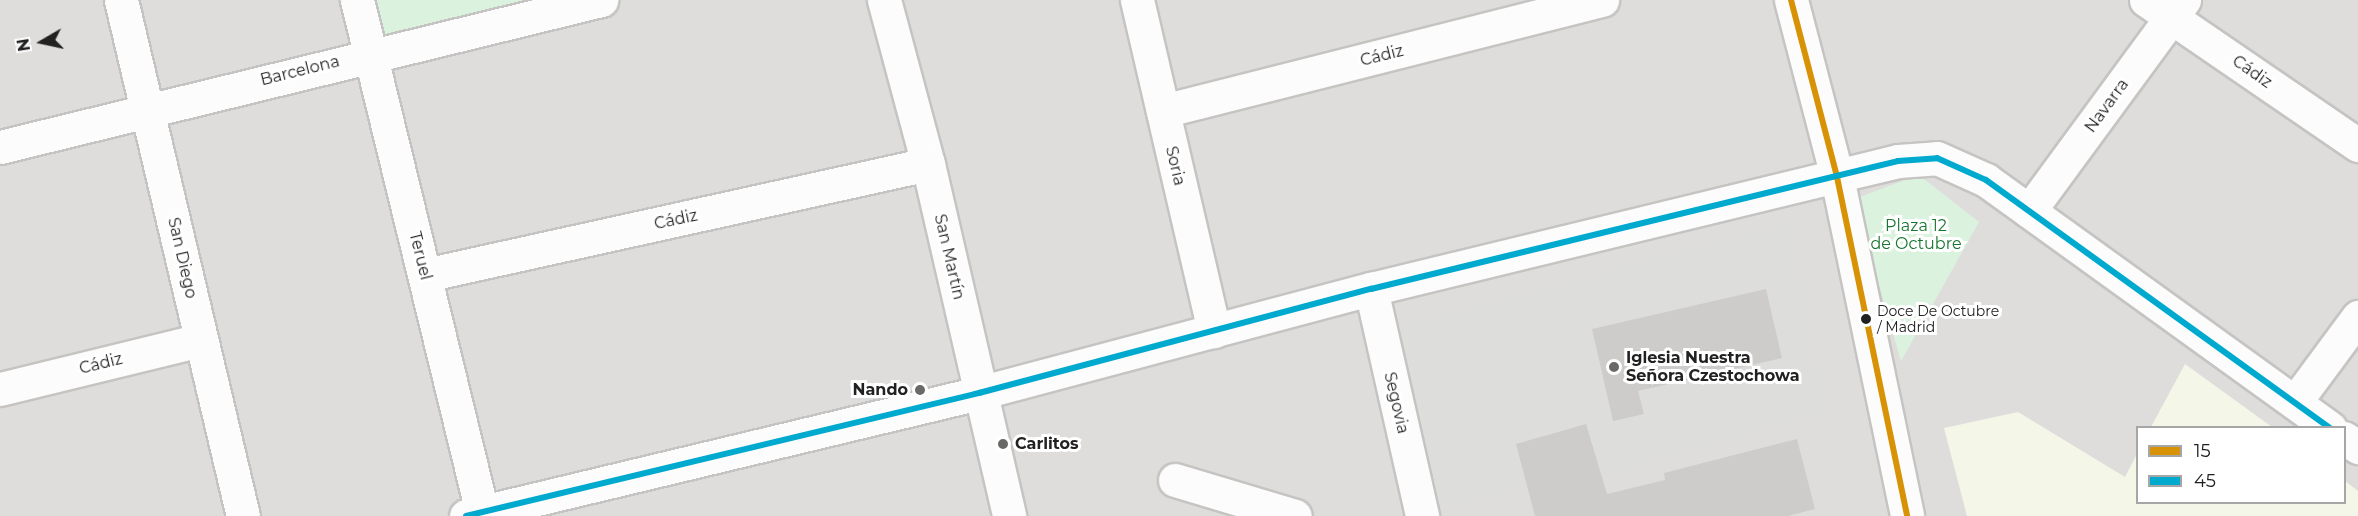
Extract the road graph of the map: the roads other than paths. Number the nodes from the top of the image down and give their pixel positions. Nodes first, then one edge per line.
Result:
1 (121, 0) edge
2 (357, 0) edge
3 (601, 0) edge
4 (884, 0) edge
5 (1137, 0) edge
6 (1602, 0) edge
7 (1791, 0) edge
8 (2168, 6) edge
9 (370, 54) junction
10 (147, 108) junction
11 (1163, 111) junction
12 (2358, 145) edge
13 (0, 147) edge
14 (928, 164) junction
15 (1837, 177) junction
16 (2029, 211) junction
17 (425, 275) junction
18 (1371, 289) junction
19 (2358, 317) edge
20 (1214, 331) junction
21 (201, 340) junction
22 (0, 389) edge
23 (980, 393) junction
24 (2295, 402) junction
25 (2327, 426) edge
26 (1175, 480) dead end
27 (474, 514) edge
28 (243, 516) edge
29 (1009, 516) edge
30 (1295, 516) edge
31 (1422, 516) edge
32 (1907, 516) edge

1 - 10 street, San Diego
2 - 9 street, Teruel
3 - 9 street, Barcelona
4 - 14 street, San Martín
5 - 11 street, Soria
6 - 11 street, Cádiz
7 - 15 street
8 - 12 street, Cádiz
8 - 16 street, Navarra
9 - 10 street, Barcelona
9 - 17 street, Teruel
10 - 13 street, Barcelona
10 - 21 street, San Diego
11 - 20 street, Soria
14 - 17 street, Cádiz
14 - 23 street, San Martín
15 - 16 street
15 - 18 street
15 - 32 street
16 - 24 street
17 - 27 street, Teruel
18 - 20 street
18 - 31 street, Segovia
19 - 24 street
20 - 23 street
21 - 22 street, Cádiz
21 - 28 street, San Diego
23 - 27 street
23 - 29 street, San Martín
24 - 25 street
26 - 30 street

